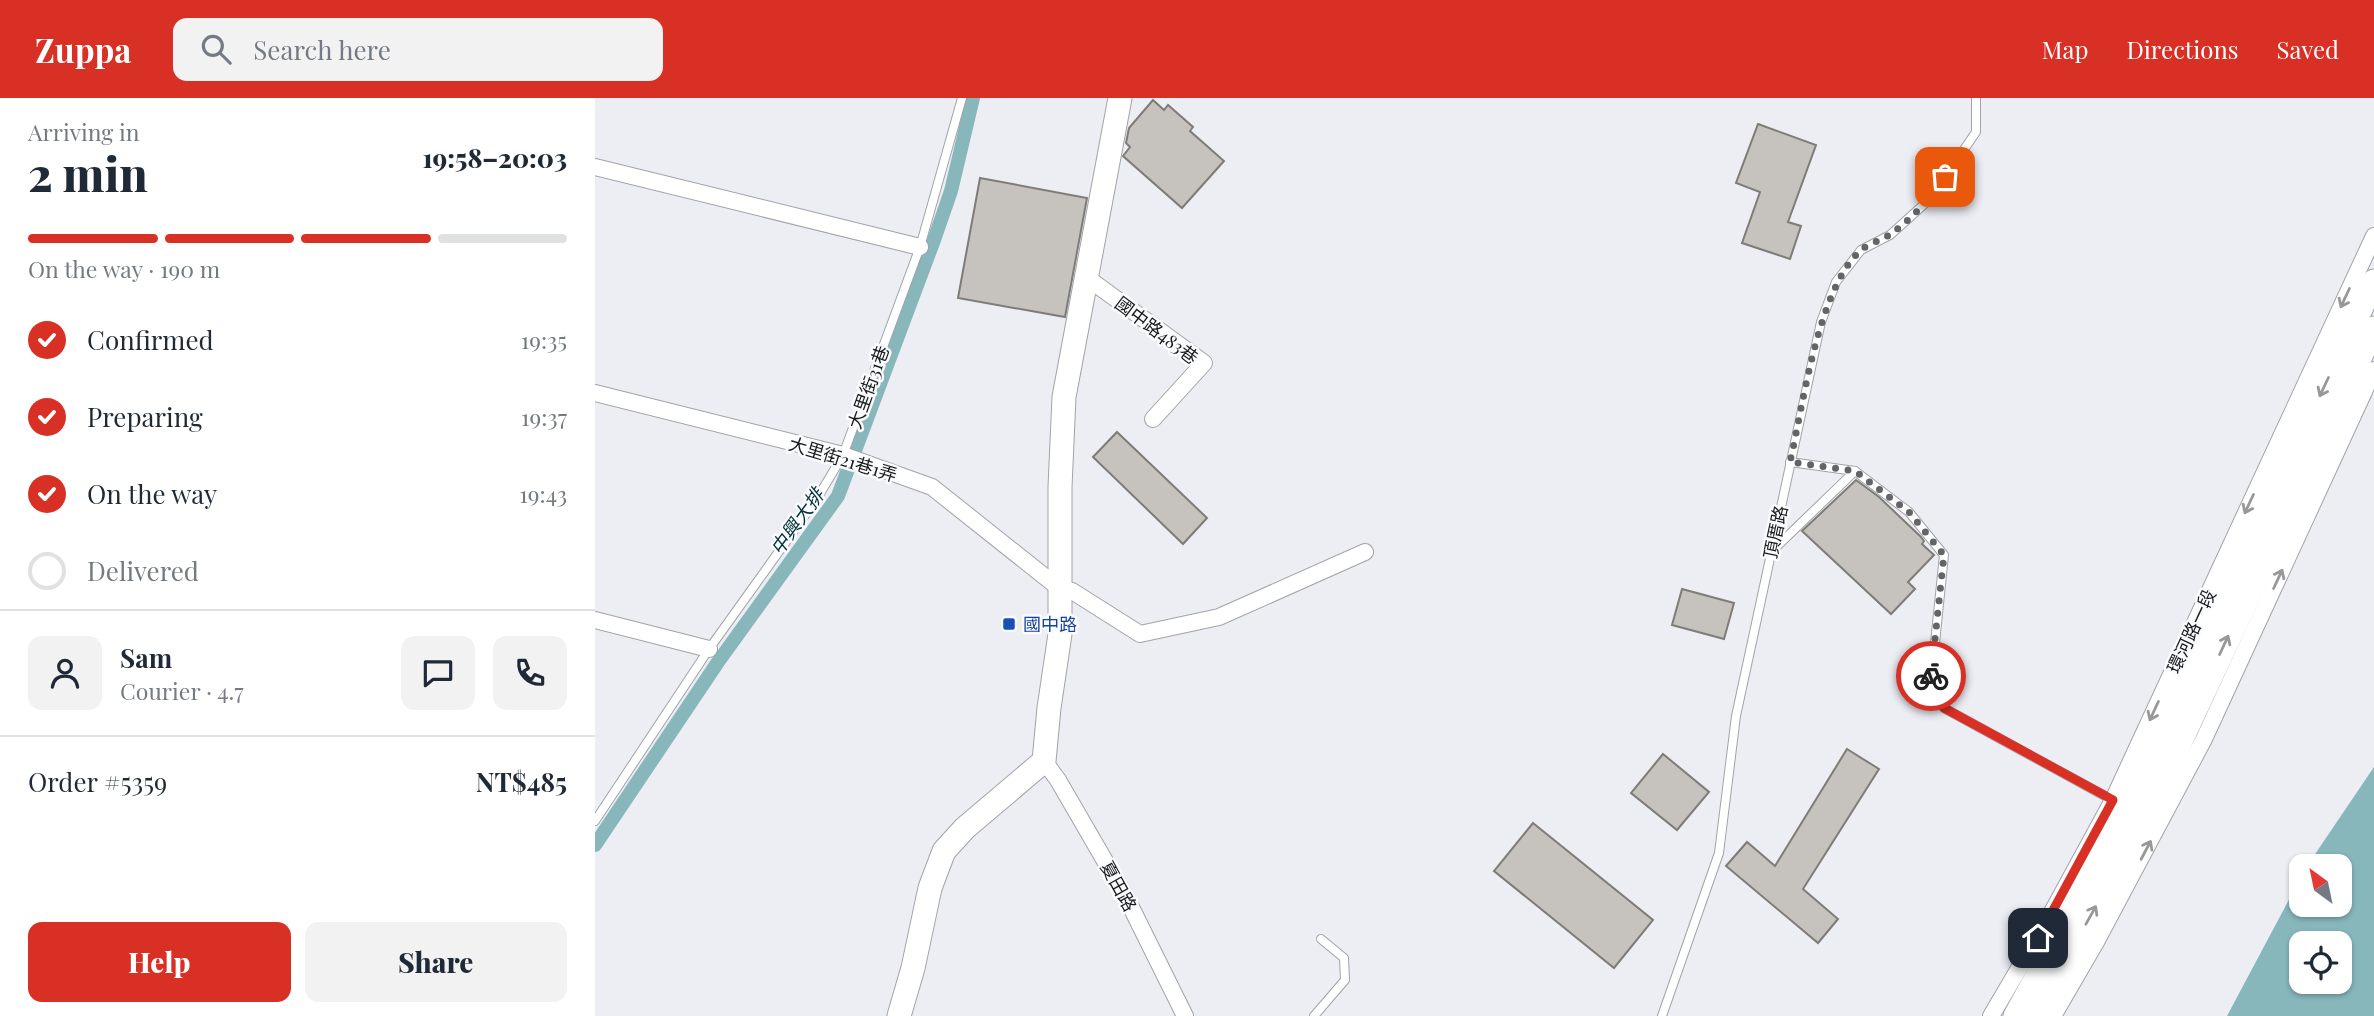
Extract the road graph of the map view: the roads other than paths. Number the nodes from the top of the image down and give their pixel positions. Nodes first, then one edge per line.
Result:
1 (962, 98) edge
2 (1120, 98) edge
3 (1976, 98) edge
4 (595, 167) edge
5 (2374, 236) edge
6 (920, 247) junction
7 (1086, 277) junction
8 (2374, 281) edge
9 (2374, 328) edge
10 (2374, 369) edge
11 (595, 393) edge
12 (1153, 419) dead end
13 (843, 455) junction
14 (1790, 462) junction
15 (1855, 471) junction
16 (1365, 552) dead end
17 (1770, 553) junction
18 (1059, 588) junction
19 (595, 620) edge
20 (709, 649) junction
21 (1044, 761) junction
22 (2136, 813) junction
23 (595, 821) edge
24 (1321, 939) dead end
25 (899, 1016) edge
26 (1185, 1016) edge
27 (1314, 1016) edge
28 (1662, 1016) edge
29 (1991, 1016) edge
30 (2015, 1016) edge
31 (2032, 1016) edge
32 (2053, 1016) edge

1 - 6 lane, 大里街31巷
2 - 7 street
3 - 14 lane, 頂厝路
4 - 6 street
5 -> 22 street, 環河路一段
6 - 13 lane, 大里街31巷
7 - 12 street, 國中路483巷
7 - 18 street
8 -> 22 street, 環河路一段
22 -> 9 street, 環河路一段
22 -> 10 street, 環河路一段
11 - 13 street, 大里街21巷1弄
13 - 18 street, 大里街21巷1弄
13 - 20 lane, 大里街31巷
14 - 15 lane
14 - 17 lane, 頂厝路
15 - 17 lane
15 - 22 lane
16 - 18 street, 大里街21巷1弄
17 - 28 lane, 頂厝路
18 - 21 street
19 - 20 street
20 - 23 lane, 大里街31巷
21 - 25 street
21 - 26 street, 夏田路
22 - 29 street, 環河路一段
22 - 30 street, 環河路一段
31 -> 22 street, 環河路一段
32 -> 22 street, 環河路一段
24 - 27 lane

